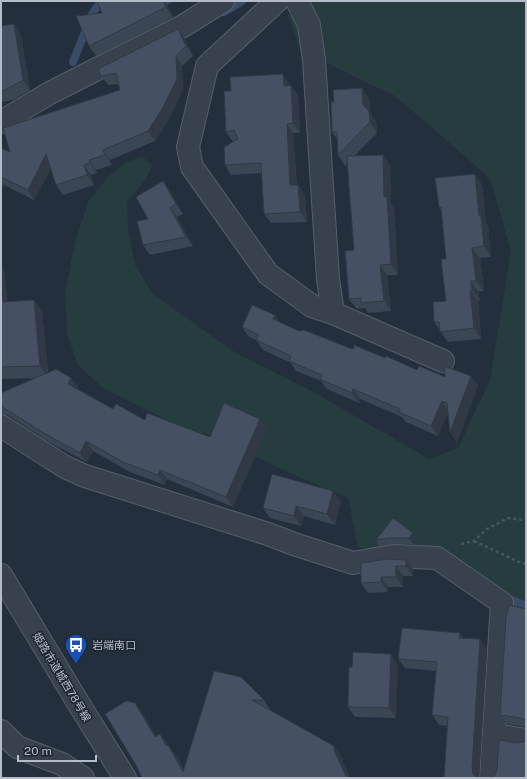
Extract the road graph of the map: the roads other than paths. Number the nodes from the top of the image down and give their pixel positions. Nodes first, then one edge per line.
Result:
1 (223, 1) edge
2 (277, 1) edge
3 (297, 1) edge
4 (1, 122) edge
5 (333, 313) junction
6 (444, 361) dead end
7 (1, 426) edge
8 (1, 575) edge
9 (1, 731) edge
10 (494, 735) junction
11 (526, 740) edge
12 (83, 778) edge
13 (125, 778) edge
14 (491, 778) edge

1 - 4 street
2 - 5 street
3 - 5 street
5 - 6 street
7 - 10 street
8 - 13 street, 姫路市道城西78号線
9 - 12 street
10 - 11 street
10 - 14 street

